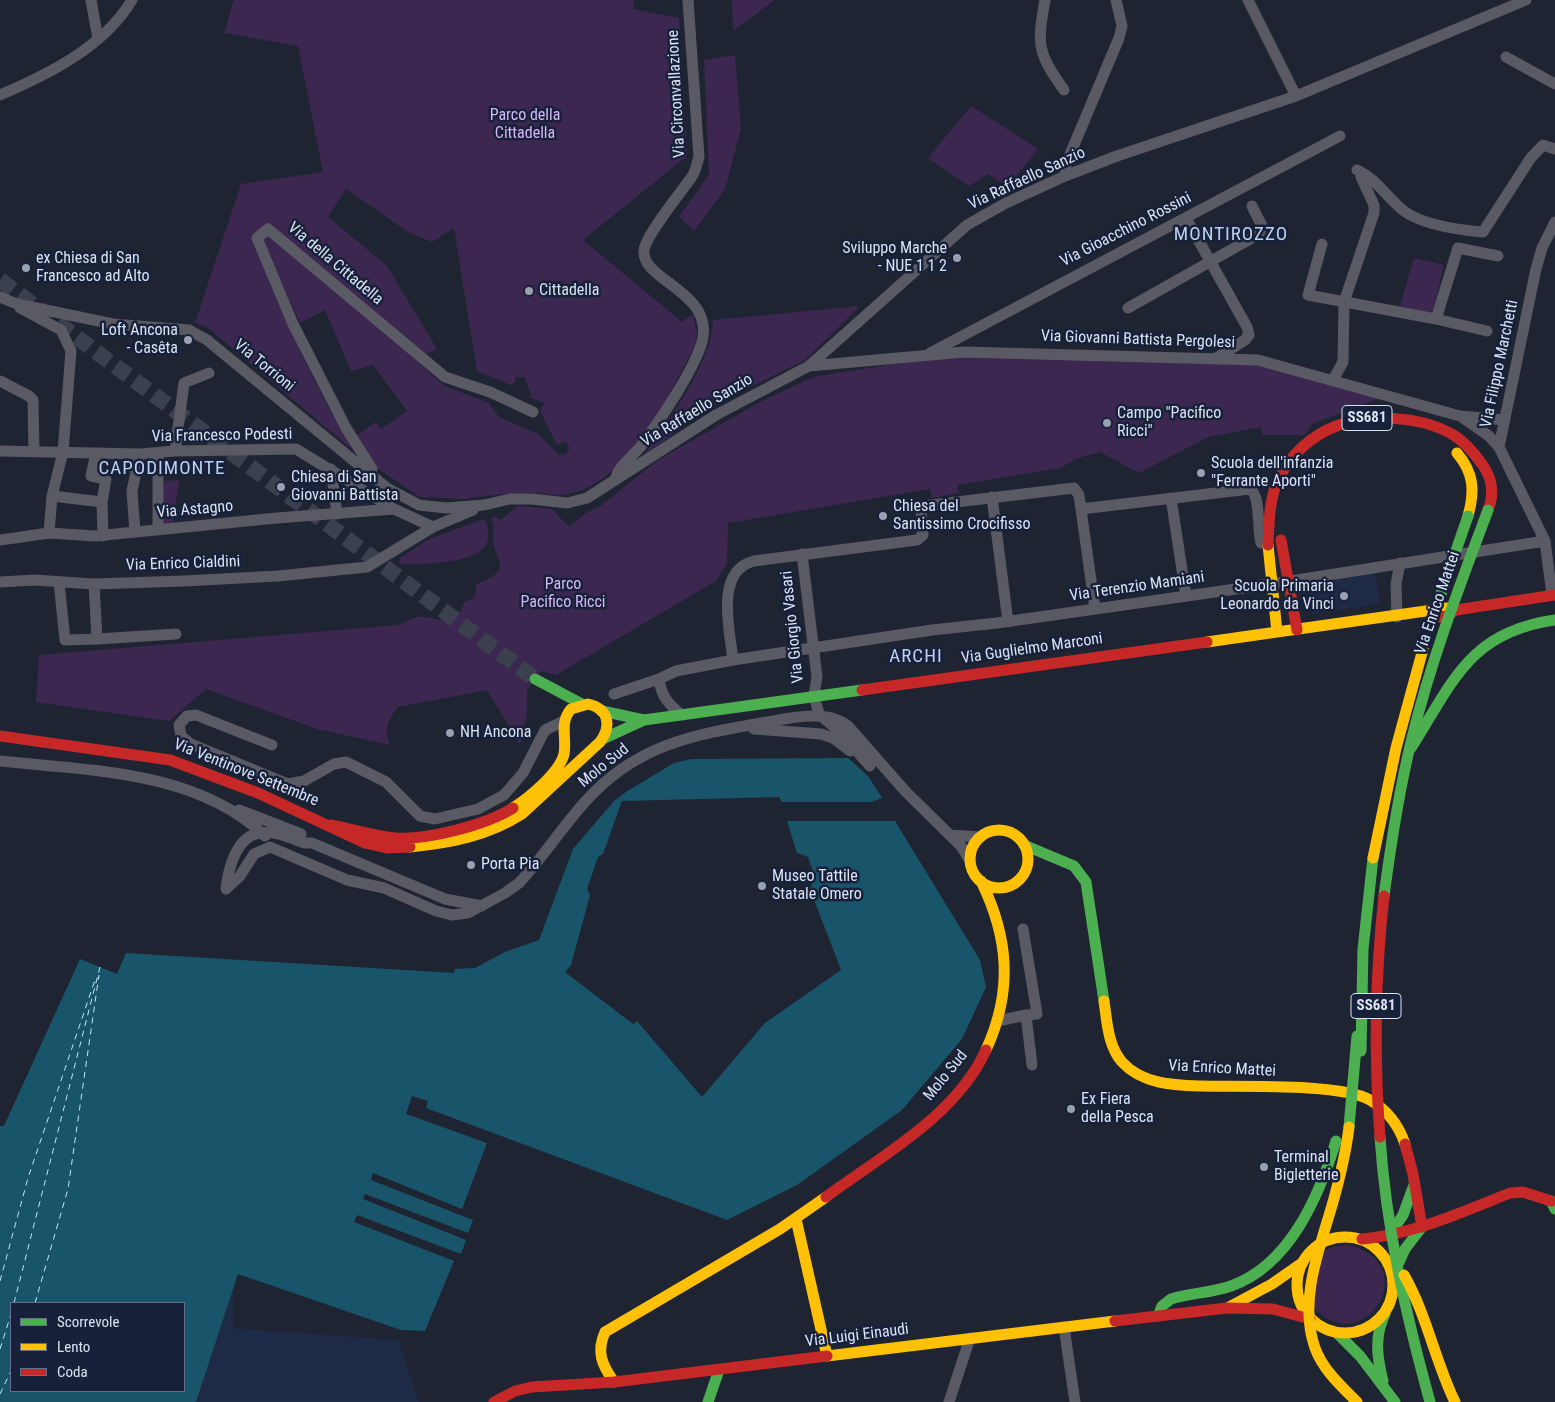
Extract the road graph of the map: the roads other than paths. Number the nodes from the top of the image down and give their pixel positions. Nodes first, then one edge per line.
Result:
1 (91, 0) edge
2 (132, 0) edge
3 (688, 0) edge
4 (1045, 0) edge
5 (1116, 0) edge
6 (1248, 0) edge
7 (1526, 0) edge
8 (1507, 5) edge
9 (98, 39) junction
10 (1506, 57) dead end
11 (1555, 84) edge
12 (1064, 90) dead end
13 (0, 95) edge
14 (1296, 96) junction
15 (1340, 136) dead end
16 (1555, 149) edge
17 (1065, 176) junction
18 (1252, 206) dead end
19 (1186, 218) junction
20 (1555, 222) edge
21 (1322, 244) dead end
22 (1498, 256) dead end
23 (1210, 261) junction
24 (0, 297) edge
25 (1344, 302) junction
26 (17, 304) junction
27 (1128, 308) dead end
28 (1436, 319) junction
29 (1487, 331) dead end
30 (928, 354) junction
31 (1213, 360) junction
32 (808, 366) junction
33 (209, 374) dead end
34 (1333, 380) junction
35 (0, 381) edge
36 (533, 412) dead end
37 (1460, 416) junction
38 (1505, 420) junction
39 (1380, 430) dead end
40 (1347, 435) dead end
41 (1440, 441) dead end
42 (1499, 447) junction
43 (0, 451) edge
44 (34, 451) junction
45 (175, 451) junction
46 (1317, 451) dead end
47 (62, 452) junction
48 (96, 453) junction
49 (140, 454) junction
50 (158, 454) junction
51 (332, 469) junction
52 (1293, 478) dead end
53 (615, 481) junction
54 (387, 488) junction
55 (52, 496) junction
56 (992, 497) junction
57 (1170, 498) junction
58 (1285, 498) dead end
59 (102, 502) junction
60 (484, 505) junction
61 (446, 508) junction
62 (394, 509) junction
63 (1081, 509) junction
64 (337, 514) junction
65 (433, 527) junction
66 (158, 530) junction
67 (134, 532) junction
68 (49, 533) junction
69 (103, 536) junction
70 (0, 540) edge
71 (1545, 541) junction
72 (1268, 550) junction
73 (802, 554) junction
74 (1400, 564) junction
75 (1287, 578) junction
76 (1270, 580) junction
77 (0, 582) edge
78 (59, 582) junction
79 (94, 584) junction
80 (1553, 595) edge
81 (1186, 596) junction
82 (1095, 609) junction
83 (1397, 617) junction
84 (1555, 620) edge
85 (1008, 622) junction
86 (1297, 630) junction
87 (1277, 632) junction
88 (176, 634) dead end
89 (97, 639) junction
90 (813, 648) junction
91 (733, 660) junction
92 (659, 679) junction
93 (614, 694) dead end
94 (814, 696) junction
95 (582, 704) junction
96 (602, 711) junction
97 (682, 715) junction
98 (566, 716) junction
99 (822, 717) junction
100 (644, 720) junction
101 (732, 728) junction
102 (0, 736) edge
103 (565, 736) junction
104 (605, 738) junction
105 (272, 745) dead end
106 (592, 748) junction
107 (1408, 752) junction
108 (0, 761) edge
109 (870, 766) junction
110 (906, 792) junction
111 (228, 809) junction
112 (331, 825) junction
113 (260, 832) junction
114 (950, 835) junction
115 (980, 837) junction
116 (470, 838) joint
117 (246, 841) junction
118 (312, 843) junction
119 (1024, 845) junction
120 (283, 852) junction
121 (970, 861) junction
122 (1062, 861) junction
123 (1024, 873) junction
124 (981, 880) junction
125 (1008, 886) junction
126 (482, 906) junction
127 (997, 920) junction
128 (1023, 930) dead end
129 (1359, 1007) junction
130 (1026, 1015) junction
131 (998, 1022) junction
132 (1032, 1065) dead end
133 (1364, 1106) dead end
134 (1414, 1185) junction
135 (1554, 1203) edge
136 (796, 1219) junction
137 (1374, 1224) dead end
138 (1422, 1227) junction
139 (1389, 1236) junction
140 (1362, 1239) junction
141 (1395, 1260) junction
142 (1302, 1263) junction
143 (1393, 1276) junction
144 (1389, 1306) junction
145 (1227, 1308) junction
146 (1158, 1316) junction
147 (1310, 1319) junction
148 (1393, 1322) dead end
149 (1064, 1327) junction
150 (1337, 1333) junction
151 (970, 1338) junction
152 (827, 1356) junction
153 (719, 1370) junction
154 (614, 1382) junction
155 (1384, 1390) junction
156 (494, 1402) edge
157 (708, 1402) edge
158 (949, 1402) edge
159 (1075, 1402) edge
160 (1357, 1402) edge
161 (1395, 1402) edge
162 (1430, 1402) edge
163 (1455, 1402) edge

1 - 9 street
2 - 9 street
3 - 53 street, Via Circonvallazione
4 - 12 street
5 - 17 street
6 - 14 street
7 - 8 street, Via Raffaello Sanzio
8 - 14 street, Via Raffaello Sanzio
9 - 13 street
10 - 11 street
14 - 17 street, Via Raffaello Sanzio
15 - 19 street, Via Gioacchino Rossini
16 - 25 street
17 - 32 street, Via Raffaello Sanzio
18 - 23 street
19 - 23 street
19 - 30 street, Via Gioacchino Rossini
20 - 38 street, Via Filippo Marchetti
21 - 25 street
22 - 28 street
23 - 27 street
23 - 31 street
24 - 26 street, Via Torrioni
25 - 28 street
25 - 34 street
26 - 47 street
26 - 54 street, Via Torrioni
28 - 29 street
30 - 31 street, Via Giovanni Battista Pergolesi
30 - 32 street, Via Giovanni Battista Pergolesi
31 - 34 street, Via Giovanni Battista Pergolesi
32 - 53 street, Via Raffaello Sanzio
33 - 45 street
34 - 37 street, Via Giovanni Battista Pergolesi
35 - 44 street
36 - 54 street, Via della Cittadella
37 - 38 street, Via Giovanni Battista Pergolesi
37 - 42 street, Via Giovanni Battista Pergolesi
38 - 42 street, Via Filippo Marchetti
39 - 40 main road, SS681
41 - 129 main road, Via Enrico Mattei / SS681, bridge
42 - 71 street, Via Filippo Marchetti
43 - 44 street, Via Francesco Podesti
44 - 47 street, Via Francesco Podesti
45 - 50 street, Via Francesco Podesti
45 - 51 street, Via Francesco Podesti
46 - 52 main road
47 - 48 street, Via Francesco Podesti
47 - 55 street
48 - 49 street, Via Francesco Podesti
48 - 59 street
49 - 50 street, Via Francesco Podesti
49 - 67 street
50 - 66 street
51 - 62 street, Via Francesco Podesti
51 - 64 street
53 - 60 street, Via Raffaello Sanzio
54 - 61 street, Via Torrioni
55 - 59 street
55 - 68 street
56 - 63 street
56 - 73 street, Via Giorgio Vasari
56 - 85 street
57 - 63 street
57 - 72 street
57 - 81 street
58 - 75 main road
59 - 69 street
60 - 61 street, Via Torrioni
60 - 65 street
61 - 65 street
62 - 64 street, Via Astagno
62 - 65 street, Via Francesco Podesti
63 - 82 street
64 - 66 street, Via Astagno
65 - 79 street, Via Enrico Cialdini
66 - 67 street, Via Astagno
67 - 69 street, Via Astagno
68 - 69 street, Via Astagno
68 - 70 street, Via Astagno
71 - 74 street, Via Terenzio Mamiani
71 - 80 street, Via Filippo Marchetti
72 - 76 main road, Via Enrico Mattei
72 - 107 main road, Via Enrico Mattei / SS681, bridge
73 - 90 street, Via Giorgio Vasari
73 - 91 street, Via Giorgio Vasari
74 - 75 street, Via Terenzio Mamiani
74 - 83 street
75 - 76 street, Via Terenzio Mamiani
75 - 86 main road
76 - 81 street, Via Terenzio Mamiani
76 - 87 main road, Via Enrico Mattei
77 - 78 street, Via Enrico Cialdini
78 - 79 street, Via Enrico Cialdini
78 - 89 street
79 - 89 street
80 - 83 main road, Via Guglielmo Marconi
81 - 82 street, Via Terenzio Mamiani
82 - 85 street, Via Terenzio Mamiani
83 - 86 main road, Via Guglielmo Marconi
84 - 107 main road, SS681, bridge
85 - 90 street, Via Terenzio Mamiani
86 - 87 main road, Via Guglielmo Marconi
87 - 94 main road, Via Guglielmo Marconi
88 - 89 street
90 - 91 street, Via Terenzio Mamiani
90 - 94 street, Via Giorgio Vasari
91 - 92 street, Via Terenzio Mamiani
92 - 93 street, Via Terenzio Mamiani
92 - 97 street
94 - 97 main road, Via Guglielmo Marconi
94 - 99 street, Molo Sud
95 - 96 main road, Via Guglielmo Marconi
95 - 98 main road
95 - 98 main road, Via Guglielmo Marconi
96 - 100 main road, Via Guglielmo Marconi
96 - 104 main road
97 - 100 main road, Via Guglielmo Marconi
98 - 103 main road
98 - 105 street
99 - 101 street, Molo Sud
99 - 109 street, Molo Sud
99 - 110 street, Molo Sud
100 - 104 main road, Via Guglielmo Marconi
101 - 109 street, Molo Sud
101 - 126 street, Molo Sud
102 - 112 main road, Via Ventinove Settembre
103 - 106 main road
103 - 112 main road, Via Ventinove Settembre
104 - 106 main road, Via Guglielmo Marconi
106 - 116 main road, Via Guglielmo Marconi
107 - 141 main road, Via Enrico Mattei / SS681, bridge
108 - 111 street
109 - 110 street, Molo Sud
110 - 114 street, Molo Sud
111 - 113 street
111 - 117 street
111 - 118 street
112 - 116 main road, Via Ventinove Settembre
113 - 117 street
113 - 118 street
113 - 120 street
114 - 115 street
114 - 121 street, Molo Sud
115 - 119 main road
115 - 121 main road
117 - 120 street
118 - 126 street
119 - 122 main road, Via Enrico Mattei
119 - 123 main road
120 - 126 street, Molo Sud
121 - 124 main road, Molo Sud
122 - 123 main road
122 - 134 main road, Via Enrico Mattei
123 - 125 main road
124 - 125 main road
124 - 127 main road, Molo Sud
125 - 127 main road, Molo Sud
127 - 131 main road, Molo Sud
128 - 130 street
129 - 133 main road, Via Enrico Mattei / SS681, bridge
129 - 146 main road, bridge
129 - 160 main road, bridge
130 - 131 street
130 - 132 street
131 - 136 main road, Molo Sud
134 - 138 main road, Via Enrico Mattei
134 - 139 main road
135 - 138 main road
136 - 152 main road
136 - 154 main road, Molo Sud
137 - 148 main road
138 - 139 main road
138 - 143 main road
139 - 140 main road
140 - 142 main road
140 - 143 main road
141 - 162 main road, Via Enrico Mattei / SS681, bridge
141 - 163 main road, bridge
142 - 145 main road, Via Luigi Einaudi
142 - 147 main road
143 - 144 main road
144 - 150 main road
144 - 155 main road
145 - 146 main road, Via Luigi Einaudi
145 - 147 main road, Via Luigi Einaudi
146 - 149 main road, Via Luigi Einaudi
147 - 150 main road
149 - 151 main road, Via Luigi Einaudi
149 - 159 street
150 - 155 main road
151 - 152 main road, Via Luigi Einaudi
151 - 158 street
152 - 153 main road, Via Luigi Einaudi
153 - 154 main road, Via Luigi Einaudi
153 - 157 main road
154 - 156 main road, Via Luigi Einaudi
155 - 161 main road

